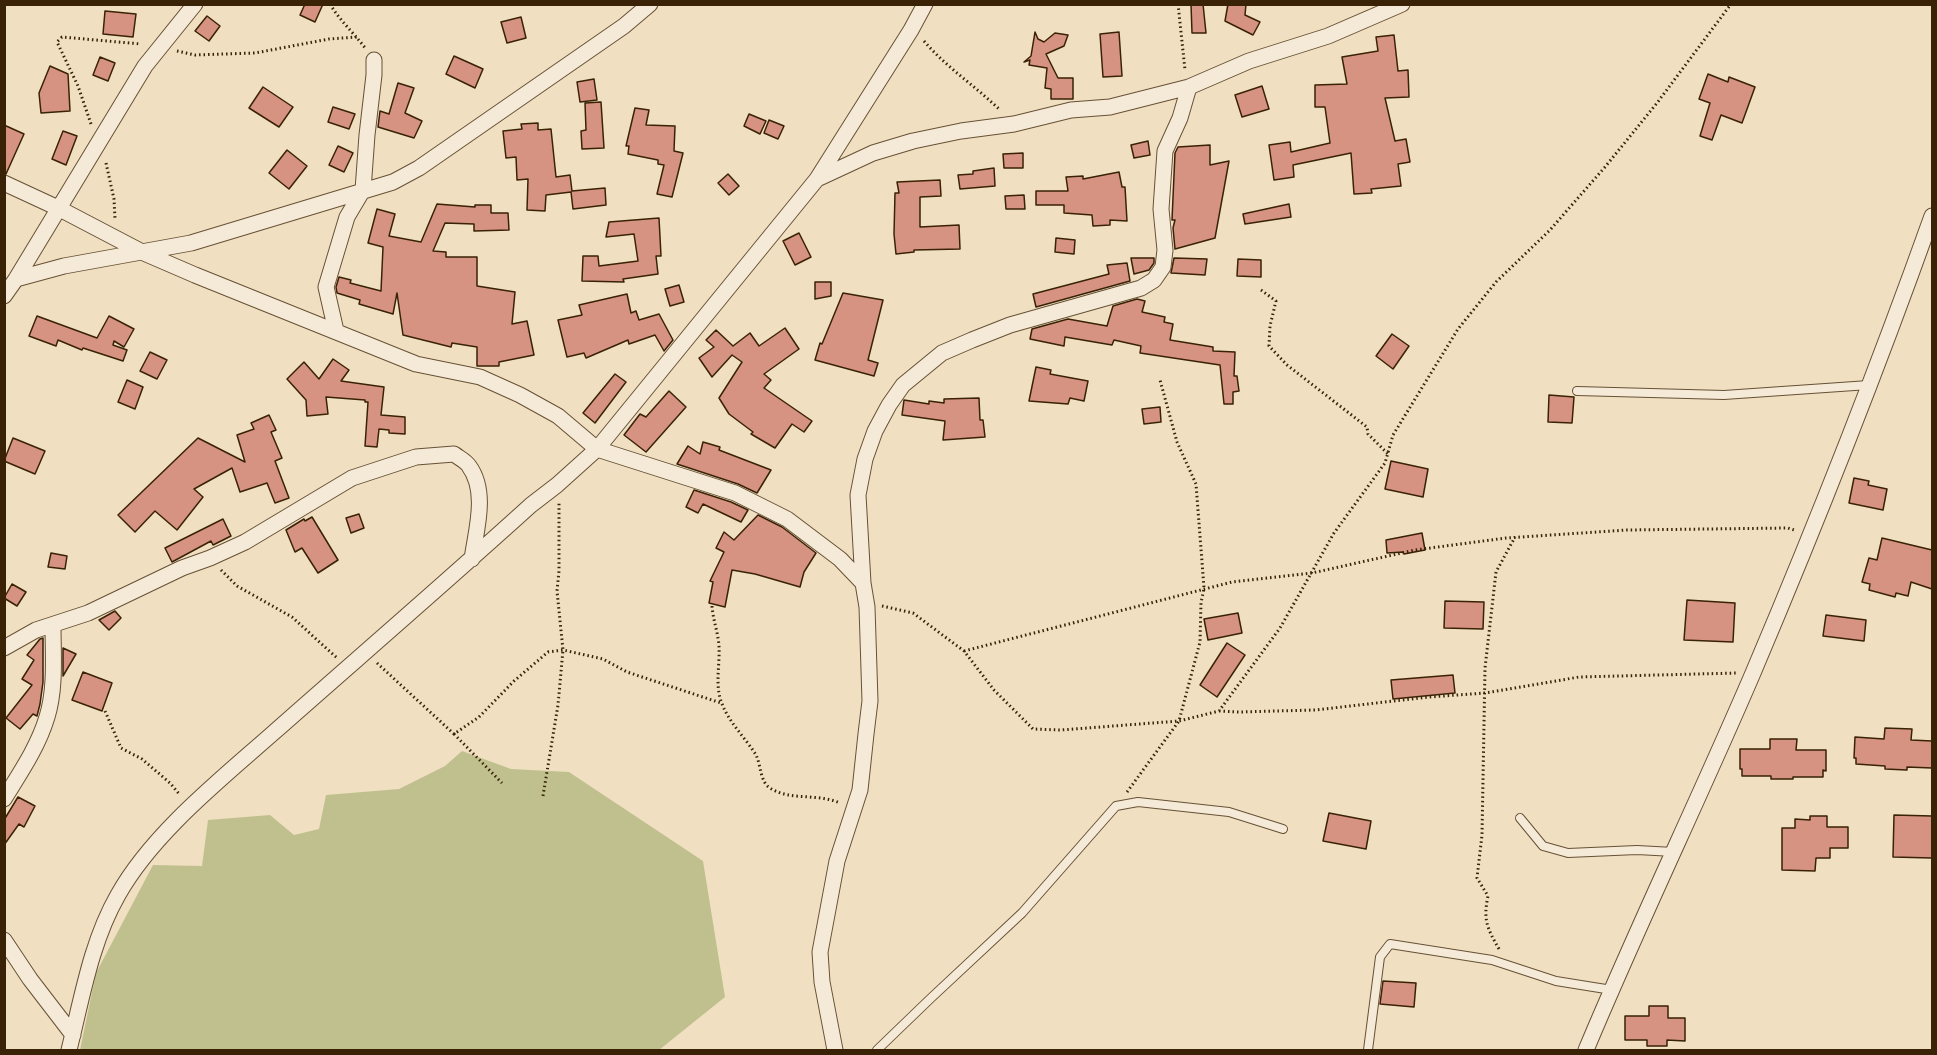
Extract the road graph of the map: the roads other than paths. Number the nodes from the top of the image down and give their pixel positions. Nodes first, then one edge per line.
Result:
1 (195, 4) edge
2 (650, 4) edge
3 (1402, 4) edge
4 (925, 5) edge
5 (374, 60) road end
6 (1189, 87) junction
7 (818, 179) junction
8 (4, 183) edge
9 (363, 190) junction
10 (58, 208) junction
11 (1932, 216) edge
12 (144, 253) junction
13 (16, 279) junction
14 (4, 296) edge
15 (336, 331) junction
16 (1870, 385) junction
17 (1578, 391) dead end
18 (597, 449) junction
19 (472, 559) junction
20 (864, 583) junction
21 (53, 625) junction
22 (4, 648) edge
23 (4, 799) edge
24 (1520, 818) dead end
25 (1283, 829) dead end
26 (1675, 852) junction
27 (4, 940) edge
28 (1611, 990) junction
29 (73, 1035) junction
30 (69, 1050) edge
31 (835, 1050) edge
32 (877, 1050) edge
33 (1368, 1050) edge
34 (1586, 1050) edge

1 - 10 street
2 - 9 street
3 - 6 street
4 - 7 street
5 - 9 street
6 - 7 street
6 - 20 street
7 - 18 street
8 - 10 street
9 - 12 street
9 - 15 street
10 - 12 street
10 - 13 street
11 - 16 street
12 - 13 street
12 - 15 street
13 - 14 street
15 - 18 street
16 - 17 lane
16 - 26 street
18 - 19 street
18 - 20 street
19 - 21 street
19 - 29 street
20 - 31 street
21 - 22 street
21 - 23 street
24 - 26 lane
25 - 32 lane
26 - 28 street
27 - 29 street
28 - 33 lane
28 - 34 street
29 - 30 street

